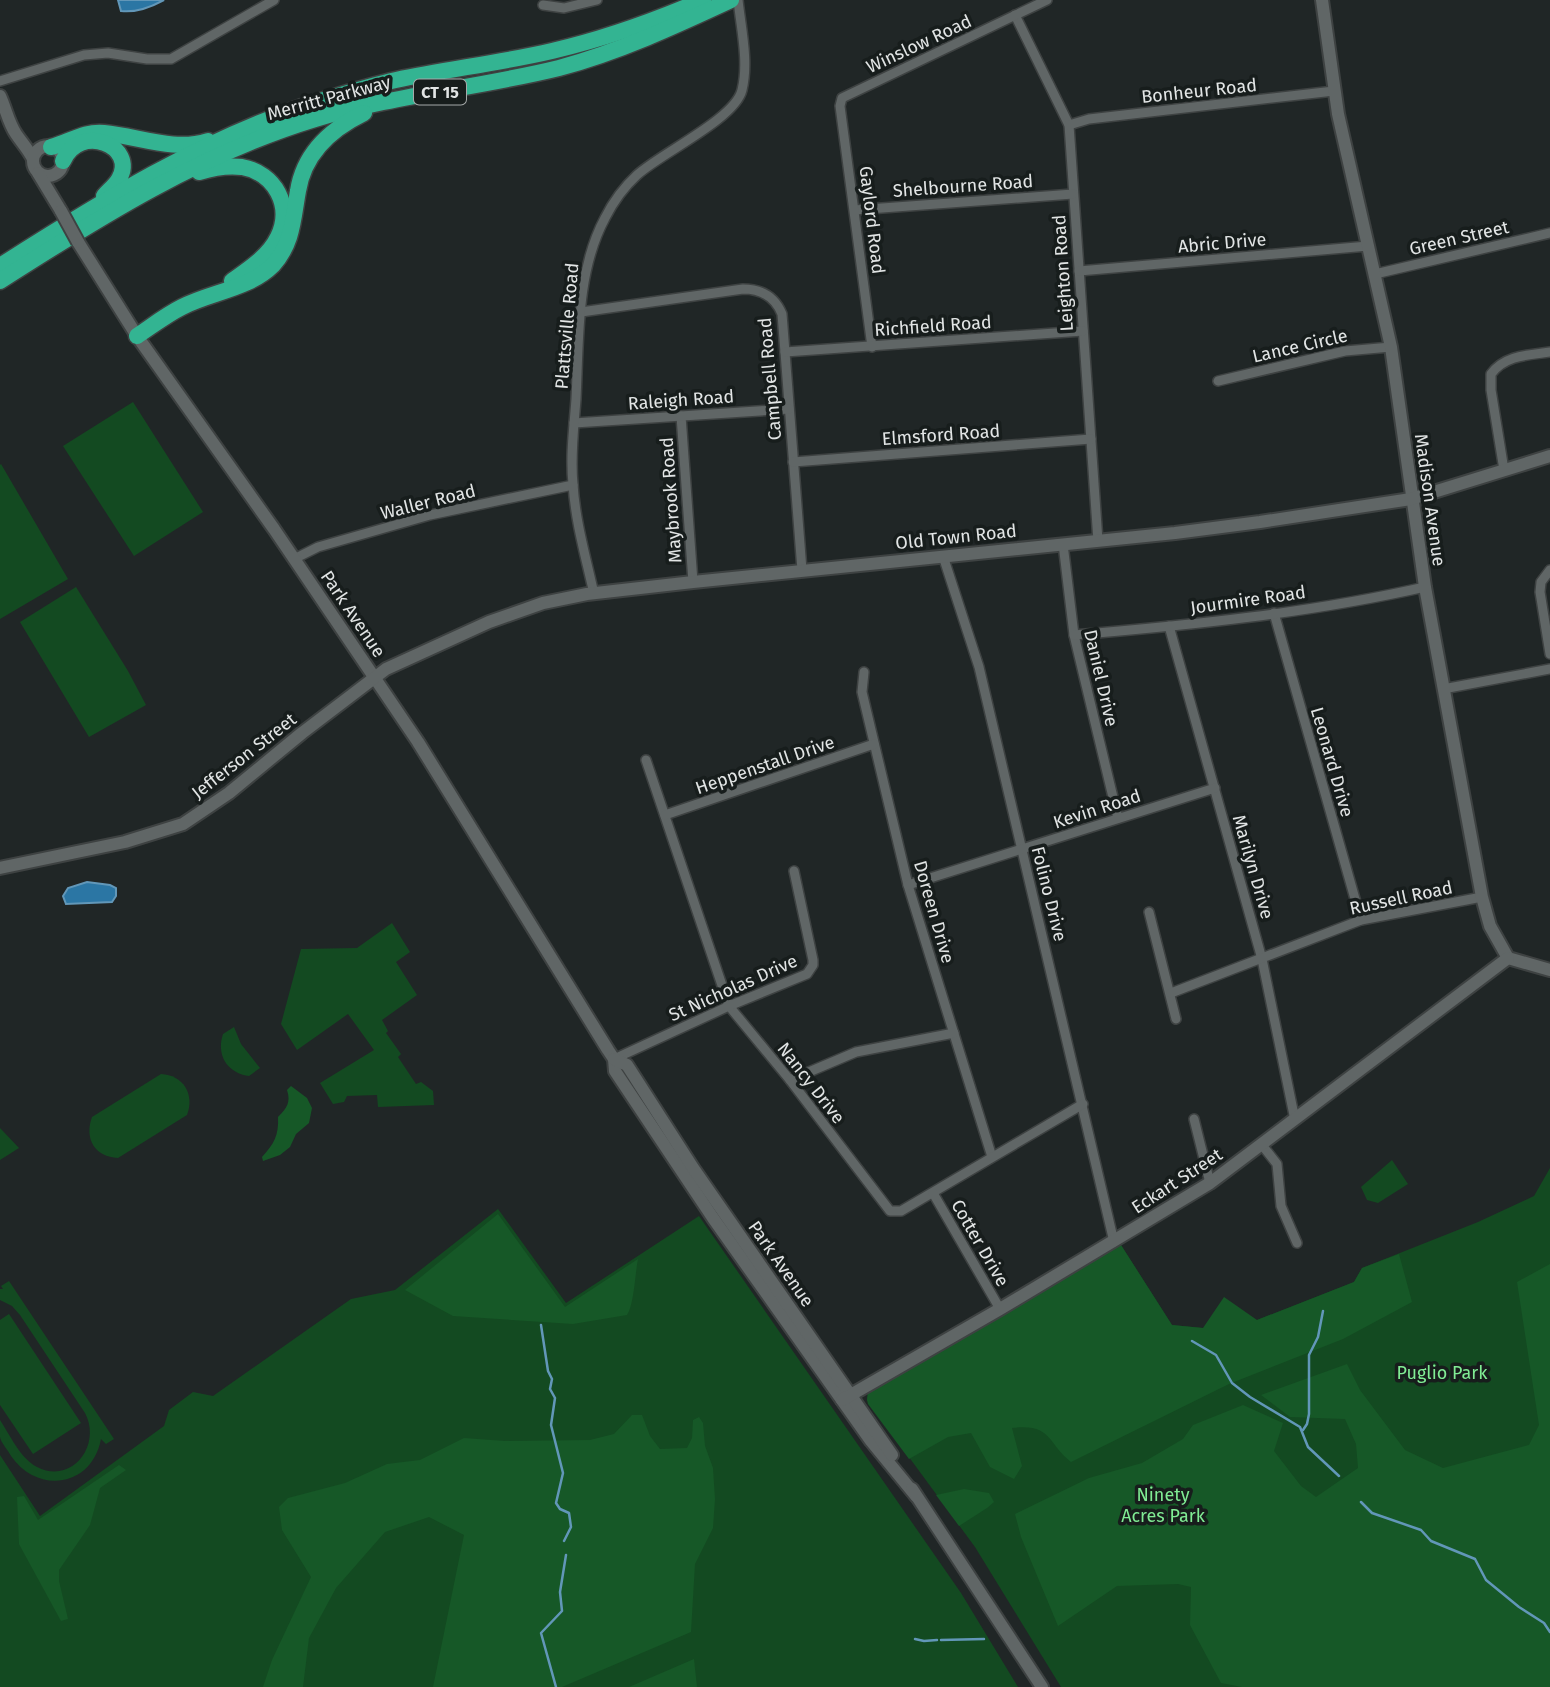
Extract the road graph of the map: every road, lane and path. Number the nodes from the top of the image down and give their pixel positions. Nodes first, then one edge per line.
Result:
1 (274, 0) edge
2 (597, 0) edge
3 (703, 0) edge
4 (738, 0) edge
5 (1047, 0) edge
6 (1322, 0) edge
7 (543, 5) dead end
8 (735, 7) edge
9 (1015, 16) junction
10 (0, 81) edge
11 (1334, 91) junction
12 (0, 96) edge
13 (402, 98) junction
14 (842, 98) joint
15 (6, 108) junction
16 (257, 124) junction
17 (1069, 125) junction
18 (47, 147) junction
19 (33, 159) junction
20 (58, 168) junction
21 (38, 173) junction
22 (150, 189) junction
23 (1073, 194) junction
24 (54, 197) junction
25 (92, 208) junction
26 (855, 210) junction
27 (1550, 233) edge
28 (1368, 246) junction
29 (0, 266) edge
30 (1079, 271) junction
31 (1375, 274) junction
32 (0, 281) edge
33 (214, 294) junction
34 (581, 312) junction
35 (1083, 331) junction
36 (137, 337) junction
37 (872, 347) junction
38 (1391, 347) junction
39 (785, 352) junction
40 (1550, 352) edge
41 (1218, 381) dead end
42 (789, 409) junction
43 (681, 416) junction
44 (575, 423) junction
45 (1091, 439) junction
46 (1550, 456) edge
47 (793, 462) junction
48 (1504, 470) junction
49 (573, 485) junction
50 (1412, 499) junction
51 (1098, 541) junction
52 (1063, 544) junction
53 (943, 556) junction
54 (294, 559) junction
55 (802, 570) junction
56 (1550, 570) edge
57 (693, 582) junction
58 (1425, 587) junction
59 (594, 594) junction
60 (1274, 613) junction
61 (1169, 626) junction
62 (1074, 635) junction
63 (1550, 654) edge
64 (1550, 669) edge
65 (864, 672) dead end
66 (375, 677) junction
67 (1443, 689) junction
68 (874, 744) junction
69 (646, 760) dead end
70 (1214, 788) junction
71 (666, 815) junction
72 (1118, 818) junction
73 (1022, 849) junction
74 (0, 868) edge
75 (794, 871) dead end
76 (908, 885) junction
77 (1482, 898) junction
78 (1149, 912) dead end
79 (1361, 920) junction
80 (1508, 958) junction
81 (1262, 959) junction
82 (1550, 970) edge
83 (1171, 993) junction
84 (729, 1006) junction
85 (1176, 1019) dead end
86 (954, 1034) junction
87 (614, 1059) junction
88 (790, 1080) junction
89 (1083, 1104) junction
90 (1194, 1119) dead end
91 (1295, 1119) junction
92 (1262, 1144) junction
93 (992, 1157) junction
94 (1210, 1183) junction
95 (933, 1193) junction
96 (1114, 1242) junction
97 (1297, 1243) dead end
98 (1000, 1309) junction
99 (847, 1397) junction
100 (1042, 1687) edge

1 - 10 street
2 - 7 street
3 - 16 highway, Merritt Parkway / CT 15
4 - 8 street, Plattsville Road
5 - 9 street, Winslow Road
6 - 11 main road, Madison Avenue
8 - 13 highway, Merritt Parkway / CT 15
8 - 34 street, Plattsville Road
9 - 14 street, Winslow Road
9 - 17 street, Leighton Road
11 - 17 street, Bonheur Road
11 - 28 main road, Madison Avenue
12 - 15 main road
13 - 22 highway, Merritt Parkway / CT 15
13 - 33 highway
14 - 26 street, Gaylord Road
15 - 18 main road
15 - 19 main road
16 - 18 highway
16 - 25 highway, Merritt Parkway / CT 15
17 - 23 street, Leighton Road
18 - 19 main road
18 - 20 main road
19 - 21 main road
20 - 21 main road
20 - 24 main road, Park Avenue
20 - 25 highway
21 - 24 main road, Park Avenue
22 - 32 highway, Merritt Parkway / CT 15
22 - 33 highway
23 - 26 street, Shelbourne Road
23 - 30 street, Leighton Road
24 - 36 main road, Park Avenue, bridge
25 - 29 highway, Merritt Parkway / CT 15
26 - 37 street, Gaylord Road
27 - 31 street, Green Street
28 - 30 street, Abric Drive
28 - 31 main road, Madison Avenue
30 - 35 street, Leighton Road
31 - 38 main road, Madison Avenue
33 - 36 highway
34 - 39 street, Campbell Road
34 - 44 street, Plattsville Road
35 - 37 street, Richfield Road
35 - 45 street, Leighton Road
36 - 54 main road, Park Avenue
37 - 39 street, Richfield Road
38 - 41 street, Lance Circle
38 - 50 main road, Madison Avenue
39 - 42 street, Campbell Road
40 - 48 street
42 - 43 street, Raleigh Road
42 - 47 street, Campbell Road
43 - 44 street, Raleigh Road
43 - 57 street, Maybrook Road
44 - 49 street, Plattsville Road
45 - 47 street, Elmsford Road
45 - 51 street, Leighton Road
46 - 48 main road, Old Town Road
47 - 55 street, Campbell Road
48 - 50 main road, Old Town Road
49 - 54 street, Waller Road
49 - 59 street, Plattsville Road
50 - 51 main road, Old Town Road
50 - 58 main road, Madison Avenue
51 - 52 main road, Old Town Road
52 - 53 main road, Old Town Road
52 - 62 street, Daniel Drive
53 - 55 main road, Old Town Road
53 - 73 street, Folino Drive
54 - 66 main road, Park Avenue
55 - 57 main road, Old Town Road
56 - 63 street
57 - 59 main road, Old Town Road
58 - 60 street, Jourmire Road
58 - 67 main road, Madison Avenue
59 - 66 main road, Old Town Road
60 - 61 street, Jourmire Road
60 - 79 street, Leonard Drive
61 - 62 street, Jourmire Road
61 - 70 street, Marilyn Drive
62 - 72 street, Daniel Drive
64 - 67 street
65 - 68 street, Doreen Drive
66 - 74 main road, Jefferson Street
66 - 87 main road, Park Avenue
67 - 77 main road, Madison Avenue
68 - 71 street, Heppenstall Drive
68 - 76 street, Doreen Drive
69 - 71 street, Nancy Drive
70 - 72 street, Kevin Road
70 - 81 street, Marilyn Drive
71 - 84 street, Nancy Drive
72 - 73 street, Kevin Road
73 - 76 street, Kevin Road
73 - 89 street, Folino Drive
75 - 84 street, St Nicholas Drive
76 - 86 street, Doreen Drive
77 - 79 street, Russell Road
77 - 80 main road, Madison Avenue
78 - 83 street
79 - 81 street, Russell Road
80 - 82 main road
80 - 91 main road, Eckart Street
81 - 83 street, Russell Road
81 - 91 street, Marilyn Drive
83 - 85 street
84 - 87 street, St Nicholas Drive
84 - 88 street, Nancy Drive
86 - 88 street
86 - 93 street, Doreen Drive
87 - 99 main road, Park Avenue
88 - 95 street, Nancy Drive
89 - 93 street, Nancy Drive
89 - 96 street, Folino Drive
90 - 94 street
91 - 92 main road, Eckart Street
92 - 94 main road, Eckart Street
92 - 97 street
93 - 95 street, Nancy Drive
94 - 96 main road, Eckart Street
95 - 98 street, Cotter Drive
96 - 98 main road, Eckart Street
98 - 99 main road, Eckart Street
99 - 100 main road, Park Avenue

